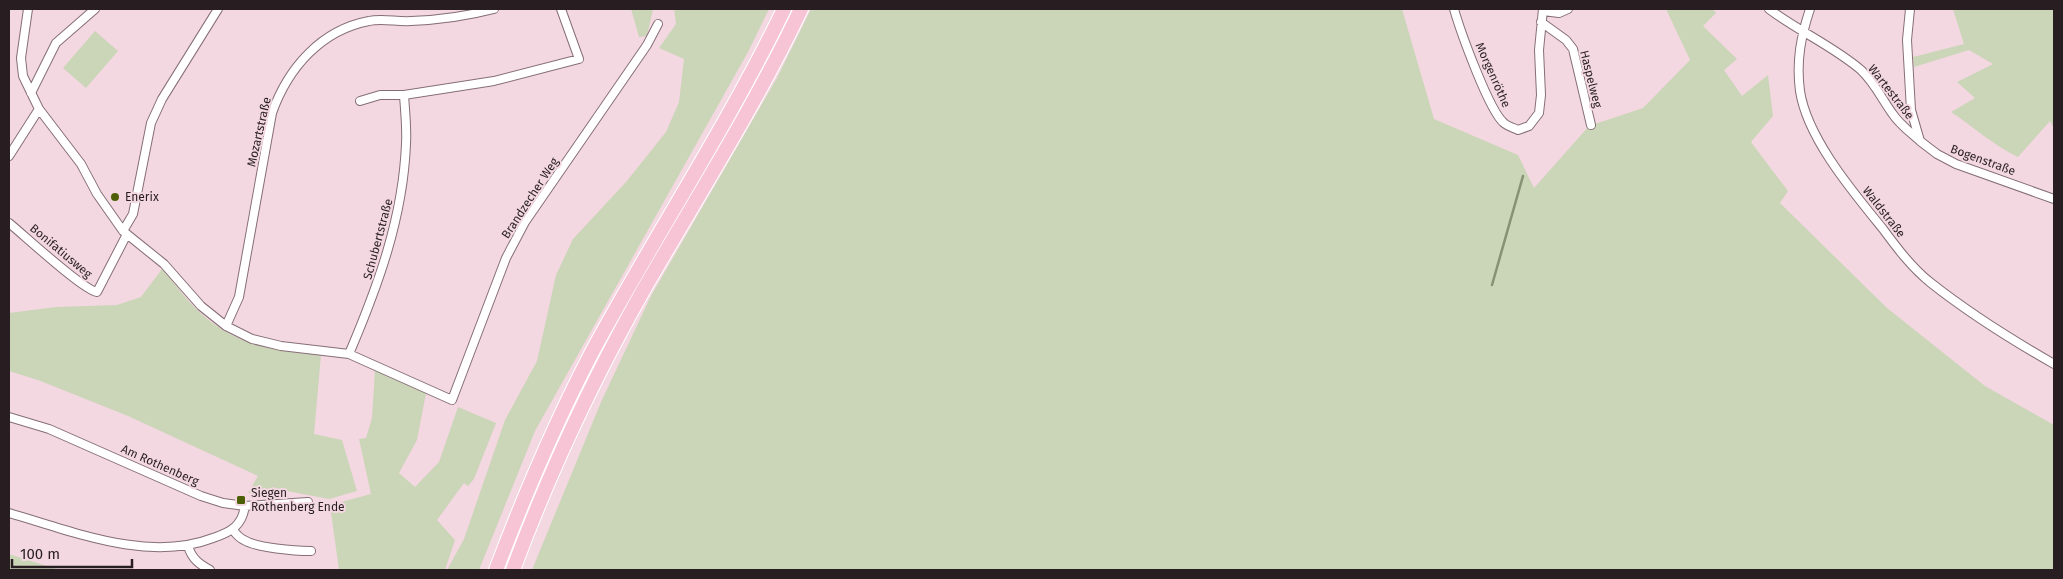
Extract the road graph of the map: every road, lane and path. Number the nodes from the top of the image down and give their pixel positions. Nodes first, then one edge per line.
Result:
1 (28, 9) edge
2 (95, 9) edge
3 (218, 9) edge
4 (494, 9) edge
5 (561, 9) edge
6 (784, 9) edge
7 (801, 9) edge
8 (1454, 9) edge
9 (1568, 9) edge
10 (1769, 9) edge
11 (1810, 9) edge
12 (1910, 9) edge
13 (1543, 10) edge
14 (1541, 22) junction
15 (658, 24) dead end
16 (1802, 32) junction
17 (31, 93) junction
18 (404, 95) junction
19 (360, 101) dead end
20 (39, 109) junction
21 (1591, 125) dead end
22 (1920, 141) junction
23 (9, 156) edge
24 (2054, 199) edge
25 (9, 222) edge
26 (125, 233) junction
27 (226, 326) junction
28 (349, 354) junction
29 (2054, 364) edge
30 (9, 416) edge
31 (308, 502) dead end
32 (245, 506) junction
33 (9, 513) edge
34 (233, 530) junction
35 (188, 546) junction
36 (311, 551) dead end
37 (210, 570) edge
38 (496, 570) edge
39 (513, 570) edge

1 - 17 street
2 - 17 street
3 - 26 street
4 - 27 street, Mozartstraße
5 - 18 street
6 - 38 highway
7 - 39 highway
8 - 14 street, Morgenröthe
9 - 13 street
10 - 16 street, Wartestraße
11 - 16 street, Waldstraße
12 - 22 street
13 - 14 street
14 - 21 street, Haspelweg
15 - 28 street, Brandzecher Weg
16 - 22 street, Wartestraße
16 - 29 street, Waldstraße
17 - 20 street
18 - 19 street
18 - 28 street, Schubertstraße
20 - 23 street
20 - 26 street
22 - 24 street, Bogenstraße
25 - 26 street, Bonifatiusweg
26 - 27 street
27 - 28 street
30 - 32 street, Am Rothenberg
31 - 32 street, Am Rothenberg
32 - 34 street
33 - 35 street
34 - 35 street
34 - 36 street
35 - 37 street

